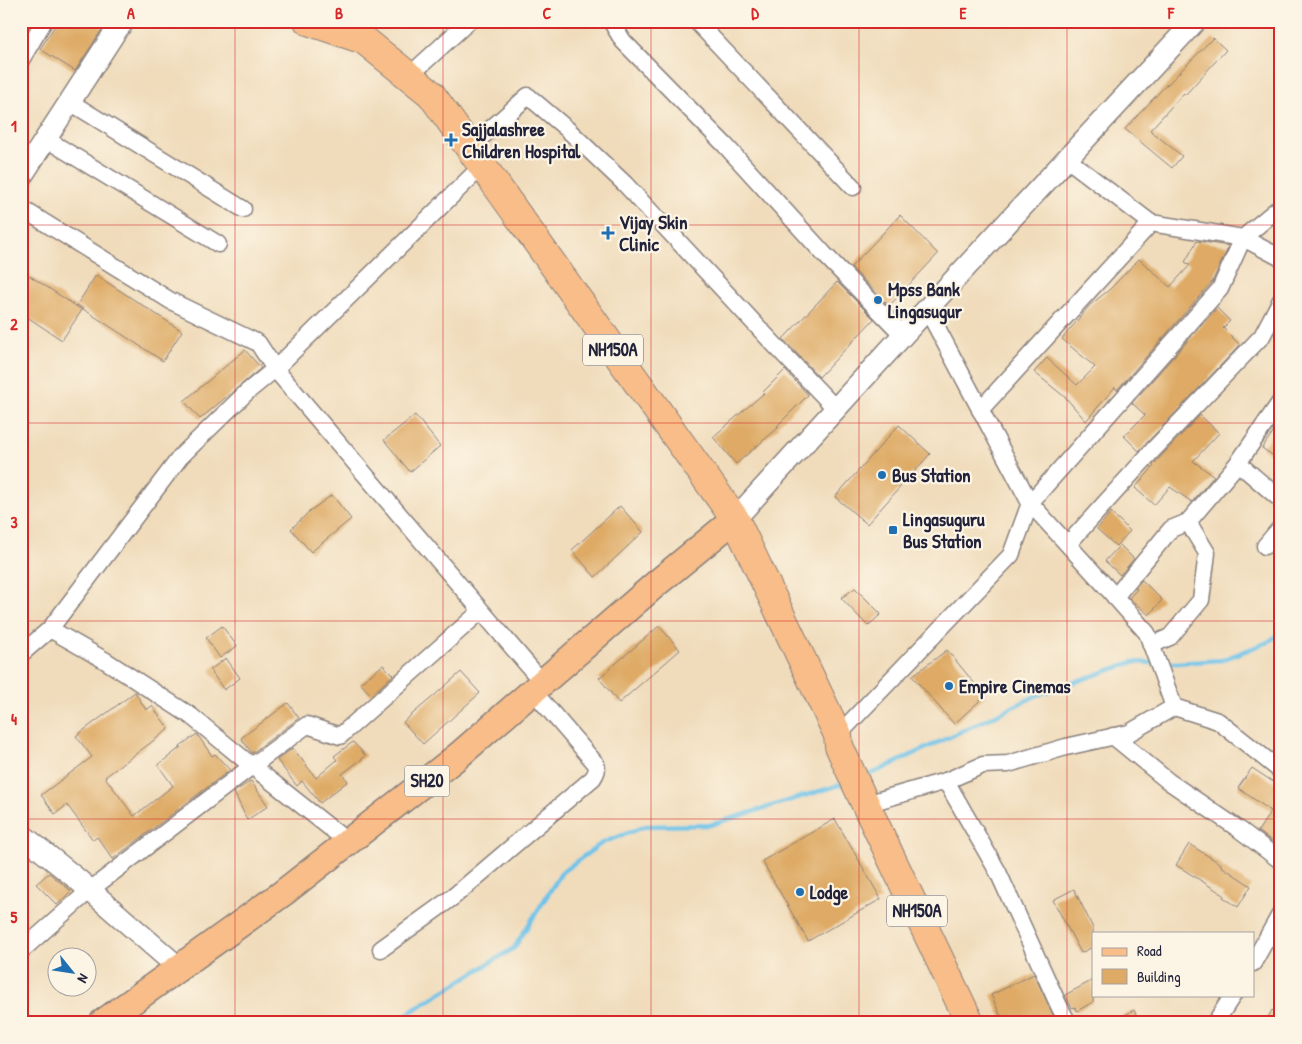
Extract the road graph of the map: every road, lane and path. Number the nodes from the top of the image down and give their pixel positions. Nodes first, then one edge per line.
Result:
1 (44, 21) edge
2 (124, 21) edge
3 (308, 21) edge
4 (469, 21) edge
5 (611, 21) edge
6 (696, 21) edge
7 (1195, 21) edge
8 (21, 60) edge
9 (409, 76) junction
10 (70, 102) junction
11 (46, 139) junction
12 (476, 157) junction
13 (1067, 159) junction
14 (21, 177) edge
15 (853, 187) dead end
16 (21, 208) edge
17 (243, 209) dead end
18 (1281, 214) edge
19 (1151, 223) junction
20 (1243, 238) junction
21 (218, 244) dead end
22 (1281, 258) edge
23 (1281, 300) edge
24 (927, 309) junction
25 (903, 335) junction
26 (275, 369) junction
27 (1281, 401) edge
28 (836, 408) junction
29 (980, 410) junction
30 (1238, 463) junction
31 (1281, 500) edge
32 (1030, 504) junction
33 (735, 519) junction
34 (1188, 522) junction
35 (1281, 527) edge
36 (1068, 544) junction
37 (1265, 546) dead end
38 (1115, 597) junction
39 (481, 611) junction
40 (50, 629) junction
41 (1149, 639) junction
42 (21, 654) edge
43 (538, 687) junction
44 (1174, 707) junction
45 (1113, 736) junction
46 (839, 740) junction
47 (252, 766) junction
48 (1281, 771) edge
49 (946, 781) junction
50 (865, 802) junction
51 (21, 834) edge
52 (348, 842) junction
53 (1281, 861) edge
54 (90, 890) junction
55 (1281, 913) edge
56 (382, 949) dead end
57 (21, 951) edge
58 (1254, 961) edge
59 (179, 968) junction
60 (1232, 996) edge
61 (102, 1023) edge
62 (970, 1023) edge
63 (1068, 1023) edge
64 (1215, 1023) edge

1 - 8 street
2 - 10 street
3 - 9 highway, NH150A
4 - 9 street
5 - 25 street
6 - 15 street
7 - 13 street
9 - 12 highway, NH150A
10 - 11 street
10 - 17 street
11 - 14 street
11 - 21 street
12 - 26 street
12 - 28 street
12 - 33 highway, NH150A
13 - 19 street
13 - 24 street
16 - 26 street
18 - 20 street
19 - 20 street
19 - 29 street
20 - 22 street
20 - 32 street
23 - 36 street
24 - 25 street
24 - 29 street
25 - 28 street
26 - 39 street
26 - 40 street
27 - 30 street
28 - 33 street
29 - 32 street
30 - 31 street
30 - 34 street
32 - 36 street
32 - 46 street
33 - 43 main road, SH20
33 - 46 highway, NH150A
34 - 38 street
34 - 41 street
35 - 37 street
36 - 38 street
38 - 41 street
39 - 43 street
39 - 47 street
40 - 42 street
40 - 47 street
41 - 44 street
43 - 52 main road, SH20
43 - 56 street
44 - 45 street
44 - 48 street
45 - 49 street
45 - 53 street
46 - 50 highway, NH150A
47 - 52 street
47 - 54 street
49 - 50 street
49 - 63 street
50 - 62 highway, NH150A
51 - 54 street
52 - 59 main road, SH20
54 - 57 street
54 - 59 street
55 - 58 street
59 - 61 main road, SH20
60 - 64 street

